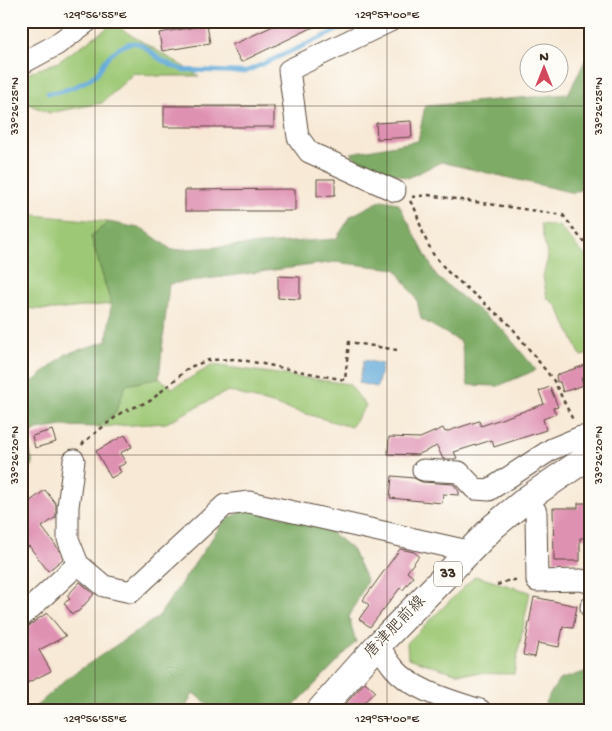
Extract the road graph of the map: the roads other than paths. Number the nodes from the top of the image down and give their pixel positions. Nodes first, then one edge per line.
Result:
1 (88, 21) edge
2 (390, 21) edge
3 (21, 64) edge
4 (395, 191) dead end
5 (588, 443) edge
6 (74, 460) road end
7 (423, 470) dead end
8 (528, 498) junction
9 (468, 551) junction
10 (78, 564) junction
11 (591, 583) edge
12 (21, 617) edge
13 (378, 645) junction
14 (320, 710) edge
15 (480, 710) edge

1 - 3 street
2 - 4 street
5 - 7 street
5 - 8 main road, 唐津肥前線 / 33
6 - 10 street
8 - 9 main road, 唐津肥前線 / 33
8 - 11 street
9 - 10 street
9 - 13 main road, 唐津肥前線 / 33
10 - 12 street
13 - 14 main road, 唐津肥前線 / 33
13 - 15 street

